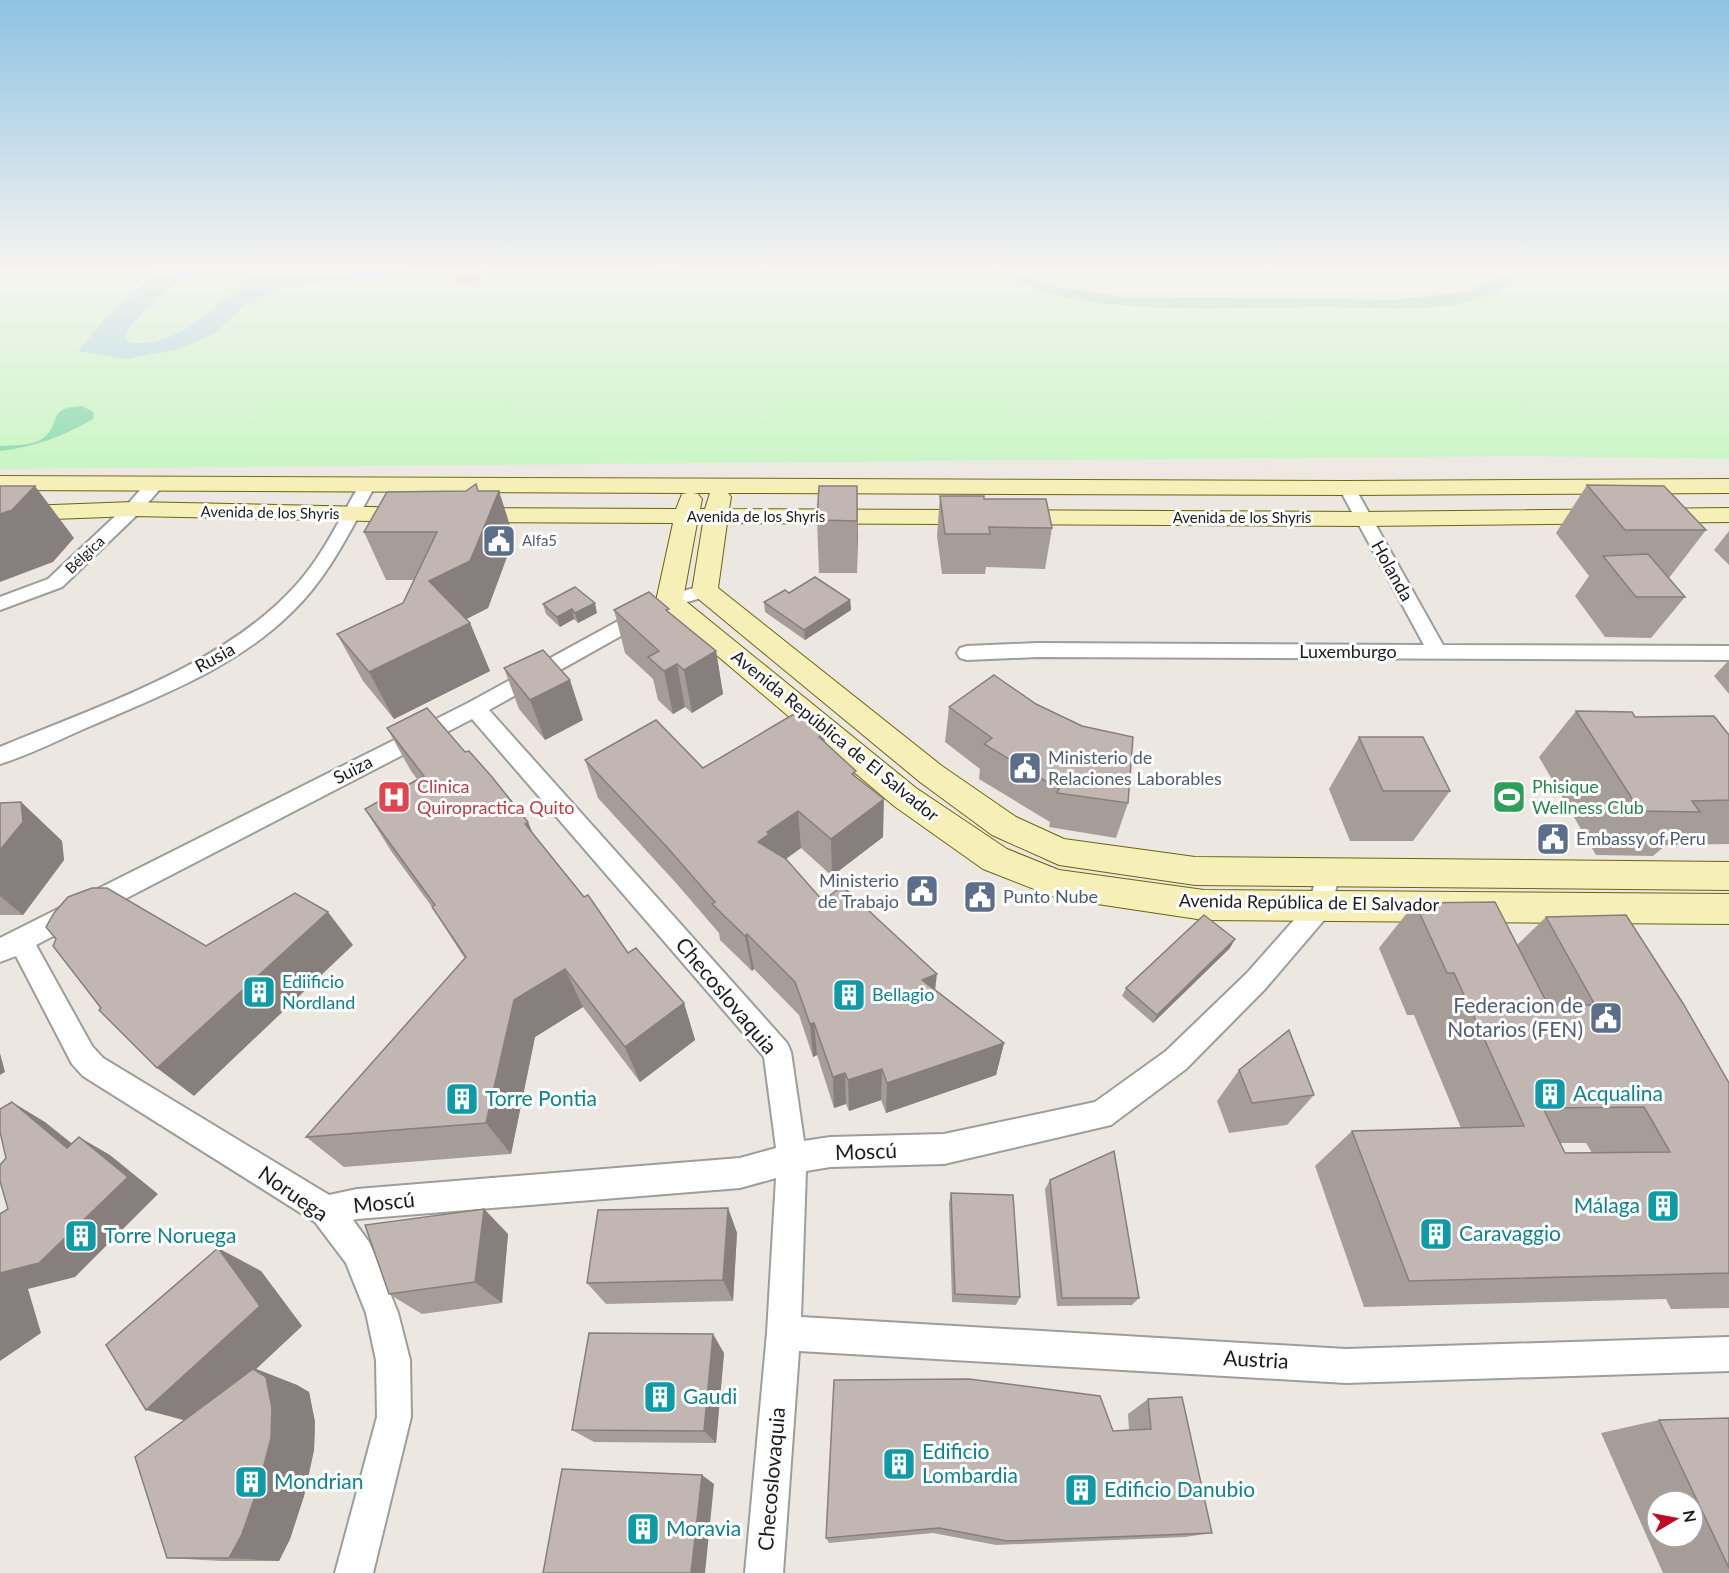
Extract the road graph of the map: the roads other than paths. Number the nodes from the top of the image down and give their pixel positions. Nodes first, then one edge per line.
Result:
1 (0, 483) edge
2 (368, 484) junction
3 (154, 485) junction
4 (693, 486) junction
5 (1729, 486) edge
6 (720, 487) junction
7 (1347, 488) junction
8 (134, 510) junction
9 (0, 514) edge
10 (352, 515) junction
11 (1729, 515) edge
12 (686, 517) junction
13 (716, 517) junction
14 (1363, 519) junction
15 (705, 591) junction
16 (669, 601) junction
17 (0, 604) edge
18 (967, 653) dead end
19 (1438, 653) junction
20 (1729, 653) edge
21 (475, 708) junction
22 (0, 756) edge
23 (1328, 872) junction
24 (1729, 876) edge
25 (1321, 906) junction
26 (1580, 908) junction
27 (1729, 909) edge
28 (1597, 938) edge
29 (10, 946) edge
30 (792, 1158) junction
31 (326, 1211) junction
32 (784, 1333) junction
33 (1729, 1354) edge
34 (354, 1573) edge
35 (764, 1573) edge

1 - 3 main road, Avenida de los Shyris
2 - 3 main road, Avenida de los Shyris
2 - 4 main road, Avenida de los Shyris
2 - 10 street, Rusia
3 - 8 street, Bélgica
4 - 6 main road, Avenida de los Shyris
4 - 12 main road
5 - 7 main road, Avenida de los Shyris
6 - 7 main road, Avenida de los Shyris
6 - 13 main road
7 - 14 street, Holanda
8 - 9 main road, Avenida de los Shyris
8 - 10 main road, Avenida de los Shyris
8 - 17 street, Bélgica
10 - 12 main road, Avenida de los Shyris
10 - 22 street, Rusia
11 - 14 main road, Avenida de los Shyris
12 - 13 main road, Avenida de los Shyris
12 - 16 main road
13 - 14 main road, Avenida de los Shyris
13 - 15 main road
14 - 19 street, Holanda
15 - 16 street, Suiza
15 - 23 main road, Avenida República de El Salvador
16 - 21 street, Suiza
16 - 25 main road, Avenida República de El Salvador
18 - 19 street, Luxemburgo
19 - 20 street, Luxemburgo
21 - 29 street, Suiza
21 - 30 street, Checoslovaquia
23 - 24 main road, Avenida República de El Salvador
23 - 25 street
25 - 26 main road, Avenida República de El Salvador
25 - 30 street, Moscú
26 - 27 main road, Avenida República de El Salvador
26 - 28 street
29 - 31 street, Noruega
30 - 31 street, Moscú
30 - 32 street, Checoslovaquia
31 - 34 street, Noruega
32 - 33 street, Austria
32 - 35 street, Checoslovaquia

